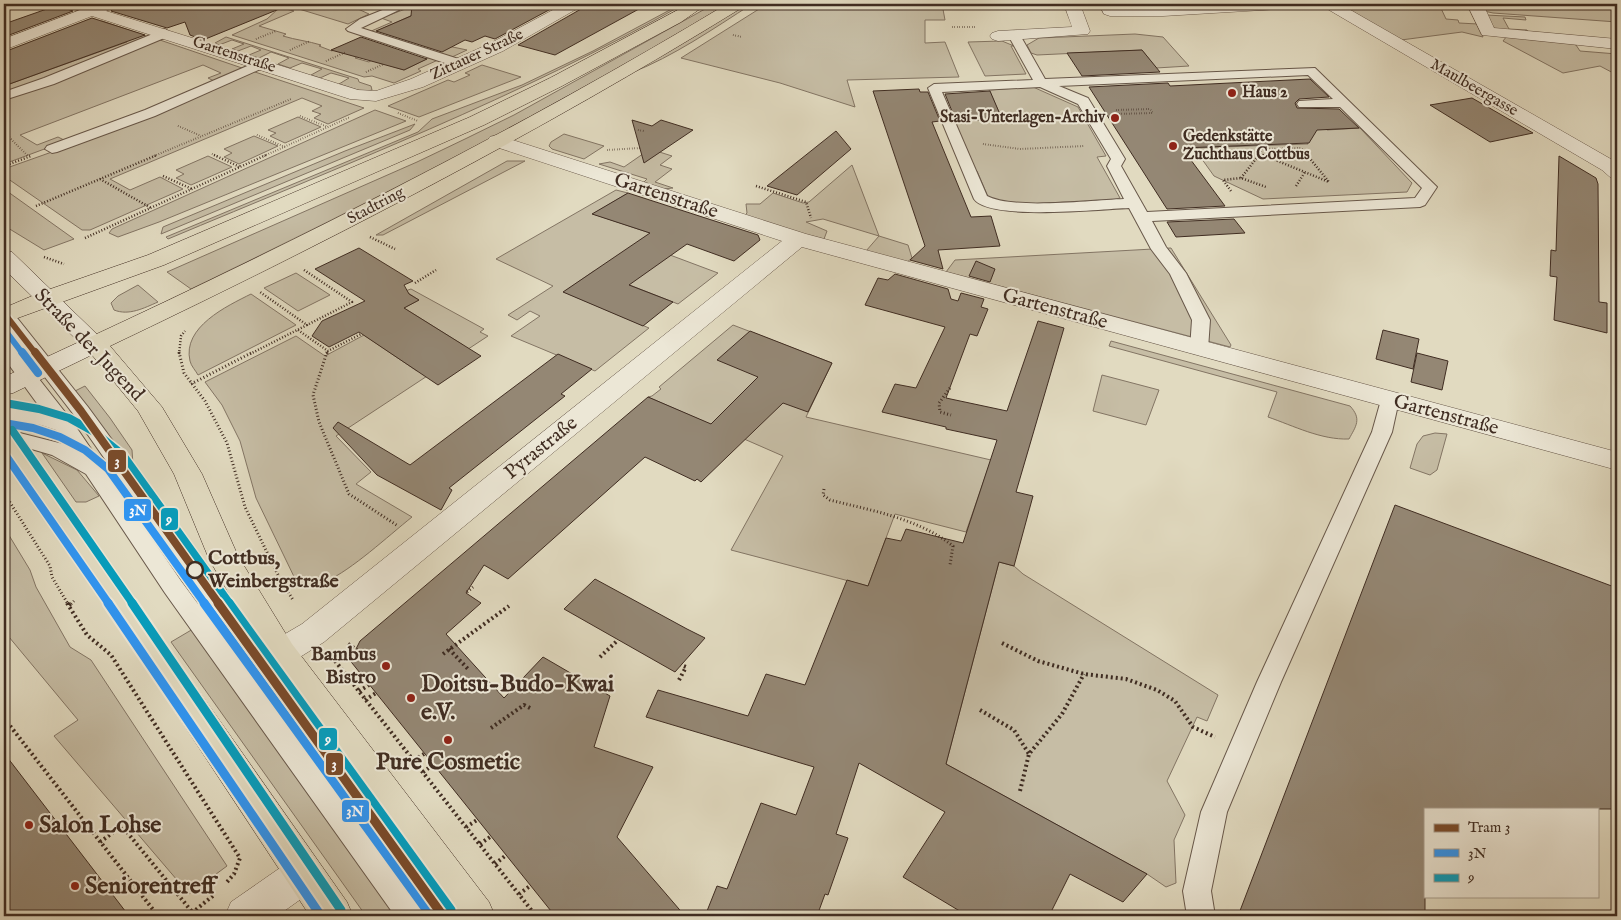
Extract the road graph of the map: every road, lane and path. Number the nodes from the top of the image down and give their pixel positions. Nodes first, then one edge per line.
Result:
1 (69, 4) edge
2 (110, 4) edge
3 (386, 4) edge
4 (575, 4) edge
5 (699, 4) edge
6 (738, 4) edge
7 (1072, 4) edge
8 (1107, 4) edge
9 (1279, 4) edge
10 (1329, 4) edge
11 (1475, 4) edge
12 (94, 12) junction
13 (952, 27) dead end
14 (965, 27) dead end
15 (276, 31) dead end
16 (164, 33) junction
17 (1006, 36) joint
18 (255, 39) dead end
19 (310, 42) dead end
20 (1617, 44) edge
21 (4, 45) edge
22 (289, 50) dead end
23 (346, 52) dead end
24 (456, 62) junction
25 (261, 64) junction
26 (384, 64) dead end
27 (319, 65) dead end
28 (364, 74) dead end
29 (1041, 83) junction
30 (4, 96) edge
31 (297, 96) dead end
32 (376, 96) joint
33 (1343, 103) junction
34 (1304, 104) dead end
35 (1115, 110) dead end
36 (1131, 115) dead end
37 (300, 116) dead end
38 (354, 116) dead end
39 (328, 128) junction
40 (638, 130) dead end
41 (644, 131) dead end
42 (4, 132) edge
43 (257, 135) dead end
44 (955, 139) junction
45 (497, 141) junction
46 (1110, 145) junction
47 (1259, 145) dead end
48 (285, 147) junction
49 (640, 148) dead end
50 (52, 149) joint
51 (1263, 149) junction
52 (606, 150) dead end
53 (212, 154) dead end
54 (1260, 154) junction
55 (29, 157) junction
56 (4, 166) edge
57 (240, 167) junction
58 (1305, 172) junction
59 (1617, 173) edge
60 (163, 176) dead end
61 (100, 179) junction
62 (756, 186) dead end
63 (192, 189) junction
64 (1271, 189) dead end
65 (1293, 190) dead end
66 (36, 206) dead end
67 (152, 208) junction
68 (1139, 210) junction
69 (805, 230) junction
70 (367, 235) dead end
71 (85, 238) dead end
72 (395, 250) dead end
73 (4, 256) edge
74 (297, 266) dead end
75 (436, 270) dead end
76 (415, 283) dead end
77 (259, 292) dead end
78 (47, 298) junction
79 (4, 315) edge
80 (307, 325) junction
81 (298, 330) junction
82 (361, 334) dead end
83 (182, 336) dead end
84 (95, 344) junction
85 (4, 346) edge
86 (1199, 349) junction
87 (328, 351) junction
88 (36, 372) junction
89 (191, 384) junction
90 (4, 387) edge
91 (950, 388) dead end
92 (1390, 400) junction
93 (4, 413) edge
94 (951, 415) dead end
95 (63, 425) junction
96 (4, 436) edge
97 (1617, 461) edge
98 (116, 462) junction
99 (102, 482) junction
100 (824, 489) dead end
101 (4, 492) edge
102 (405, 530) dead end
103 (950, 565) dead end
104 (473, 587) dead end
105 (467, 592) dead end
106 (293, 600) dead end
107 (74, 601) dead end
108 (69, 605) junction
109 (509, 606) dead end
110 (618, 640) dead end
111 (1002, 643) dead end
112 (348, 644) dead end
113 (449, 649) junction
114 (357, 650) dead end
115 (280, 652) junction
116 (443, 654) dead end
117 (332, 657) dead end
118 (600, 657) dead end
119 (681, 665) dead end
120 (468, 669) dead end
121 (1084, 674) junction
122 (679, 680) dead end
123 (369, 685) dead end
124 (4, 691) edge
125 (359, 692) junction
126 (376, 693) dead end
127 (365, 700) junction
128 (4, 705) edge
129 (532, 709) dead end
130 (980, 710) dead end
131 (4, 718) edge
132 (491, 728) dead end
133 (1240, 749) junction
134 (424, 754) dead end
135 (1029, 754) junction
136 (414, 760) junction
137 (433, 766) dead end
138 (423, 772) junction
139 (1020, 791) dead end
140 (477, 820) dead end
141 (466, 827) junction
142 (490, 837) dead end
143 (100, 842) junction
144 (480, 844) junction
145 (505, 856) dead end
146 (240, 858) dead end
147 (495, 864) junction
148 (304, 874) junction
149 (530, 886) dead end
150 (519, 894) junction
151 (158, 916) edge
152 (188, 916) edge
153 (245, 916) edge
154 (333, 916) edge
155 (412, 916) edge
156 (443, 916) edge
157 (475, 916) edge
158 (536, 916) edge
159 (1201, 916) edge

1 - 12 lane
2 - 12 street
3 - 24 lane, Zittauer Straße
4 - 24 street, Zittauer Straße
5 - 78 main road, Stadtring
6 - 45 main road, Stadtring
7 - 17 street
8 - 9 street
10 - 59 street, Maulbeergasse
11 - 20 street
12 - 16 street, Gartenstraße
12 - 21 street
13 - 14 path
15 - 18 path
16 - 25 street, Gartenstraße
16 - 30 lane
17 - 29 lane
19 - 22 path
23 - 27 path
24 - 32 street, Zittauer Straße
25 - 32 street, Gartenstraße
25 - 50 lane
26 - 28 path
29 - 33 lane
29 - 44 lane
29 - 46 lane
31 - 61 path
33 - 34 lane
33 - 68 lane
35 - 36 path
37 - 39 path
38 - 39 path
39 - 48 path
40 - 41 path
42 - 55 path
43 - 48 path
44 - 46 path
44 - 68 lane
45 - 69 street, Gartenstraße
45 - 84 main road, Stadtring
46 - 68 lane
47 - 51 path
48 - 57 path
49 - 52 path
50 - 55 path
51 - 54 path
51 - 58 path
53 - 57 path
54 - 58 path
54 - 64 path
55 - 56 path
57 - 63 path
58 - 65 path
60 - 63 path
61 - 66 path
61 - 67 path
62 - 69 path
63 - 67 path
67 - 71 path
68 - 86 lane
69 - 86 street, Gartenstraße
69 - 115 street, Pyrastraße
70 - 72 path
73 - 78 street, Straße der Jugend
74 - 80 path
75 - 76 path
77 - 80 path
78 - 79 main road, Stadtring
78 - 84 street, Straße der Jugend
79 - 88 lane
80 - 81 path
81 - 87 path
81 - 89 path
82 - 87 path
83 - 89 path
84 - 88 street, Stadtring
84 - 115 main road, Straße der Jugend
85 - 88 lane
86 - 92 street, Gartenstraße
87 - 102 path
88 - 90 street, Stadtring
88 - 95 lane
88 - 98 lane
89 - 106 path
91 - 94 path
92 - 97 street, Gartenstraße
92 - 133 lane
93 - 95 lane
95 - 98 lane
95 - 99 lane
96 - 99 lane
96 - 148 main road
98 - 156 lane
99 - 155 lane
100 - 103 path
101 - 108 path
104 - 105 path
107 - 108 path
108 - 146 path
109 - 113 path
110 - 118 path
111 - 121 path
112 - 114 path
113 - 116 path
113 - 120 path
115 - 157 main road, Straße der Jugend
117 - 125 path
119 - 122 path
121 - 133 path
121 - 135 path
123 - 125 path
124 - 128 path
125 - 127 path
126 - 127 path
127 - 136 path
129 - 132 path
130 - 135 path
131 - 143 path
133 - 159 lane
134 - 136 path
135 - 139 path
136 - 138 path
137 - 138 path
138 - 141 path
140 - 141 path
141 - 144 path
142 - 144 path
143 - 151 path
143 - 152 path
144 - 147 path
145 - 147 path
147 - 150 path
148 - 153 street
148 - 154 main road
149 - 150 path
150 - 158 path

